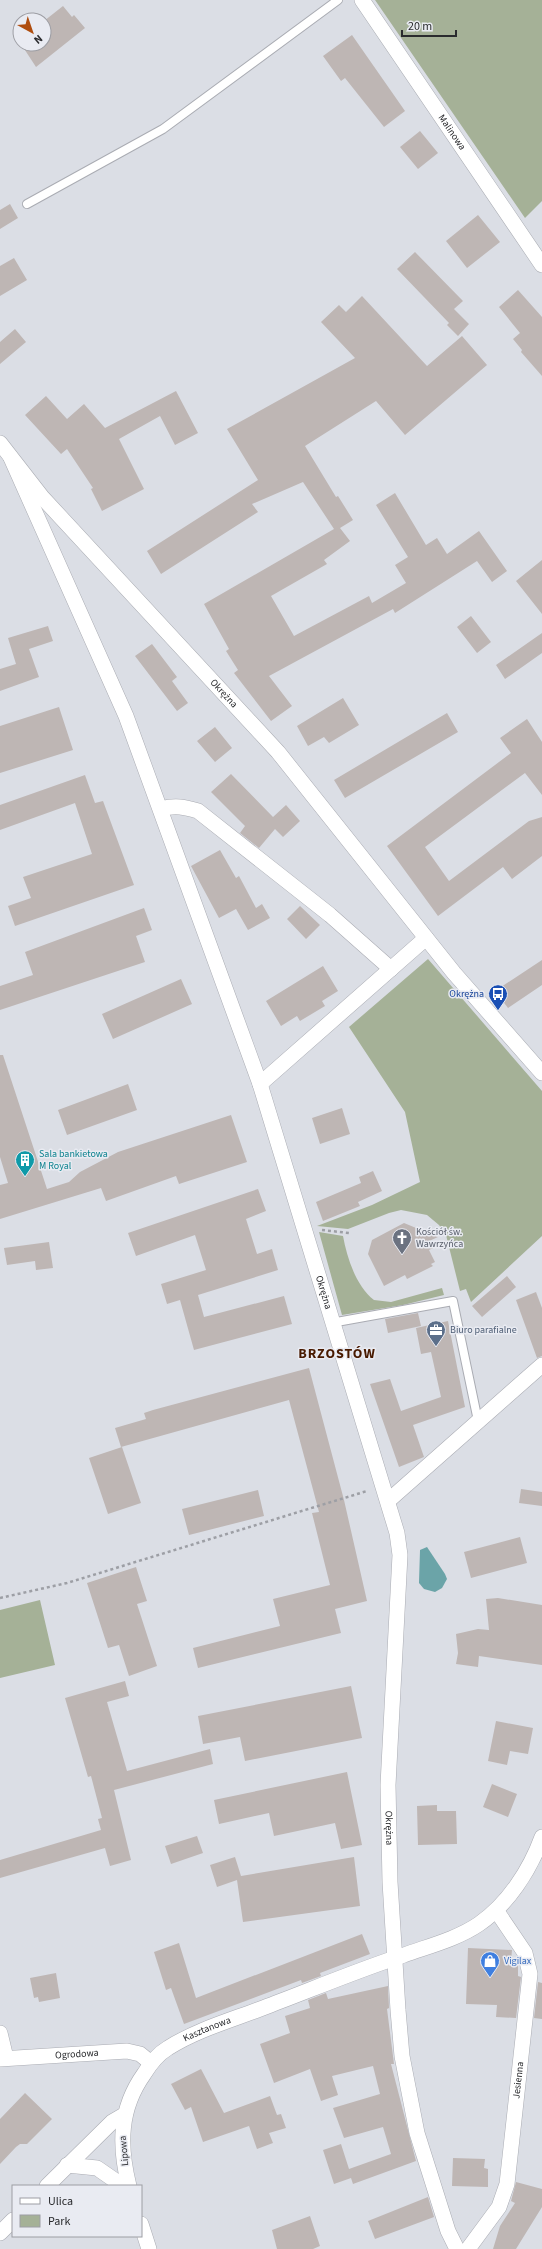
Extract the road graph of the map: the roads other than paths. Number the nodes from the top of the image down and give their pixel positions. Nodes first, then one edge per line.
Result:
1 (338, 0) edge
2 (362, 0) edge
3 (27, 204) dead end
4 (542, 265) edge
5 (0, 443) edge
6 (11, 458) junction
7 (161, 809) junction
8 (426, 938) junction
9 (391, 969) junction
10 (542, 1073) edge
11 (260, 1084) junction
12 (331, 1323) junction
13 (542, 1365) edge
14 (478, 1421) junction
15 (388, 1501) junction
16 (542, 1838) edge
17 (496, 1910) junction
18 (395, 1958) junction
19 (0, 2033) edge
20 (3, 2058) edge
21 (151, 2063) junction
22 (124, 2115) junction
23 (67, 2165) junction
24 (47, 2185) edge
25 (122, 2185) edge
26 (129, 2185) edge
27 (12, 2221) edge
28 (142, 2227) edge
29 (0, 2233) edge
30 (150, 2249) edge
31 (457, 2249) edge
32 (468, 2249) edge

1 - 3 lane
2 - 4 street, Malinowa
5 - 6 street, Okrężna
6 - 7 street, Okrężna
6 - 8 street, Okrężna
7 - 9 street
7 - 11 street, Okrężna
8 - 9 street
8 - 10 street, Okrężna
9 - 11 street
11 - 12 street, Okrężna
12 - 14 lane
12 - 15 street, Okrężna
13 - 14 street
14 - 15 street
15 - 18 street, Okrężna
16 - 17 street
17 - 18 street
17 - 32 street, Jesienna
18 - 21 street, Kasztanowa
18 - 31 street
19 - 20 street
20 - 21 street, Ogrodowa
21 - 22 street, Kasztanowa
22 - 23 street
22 - 26 street, Lipowa
23 - 24 street
23 - 25 street
27 - 29 street
28 - 30 street

